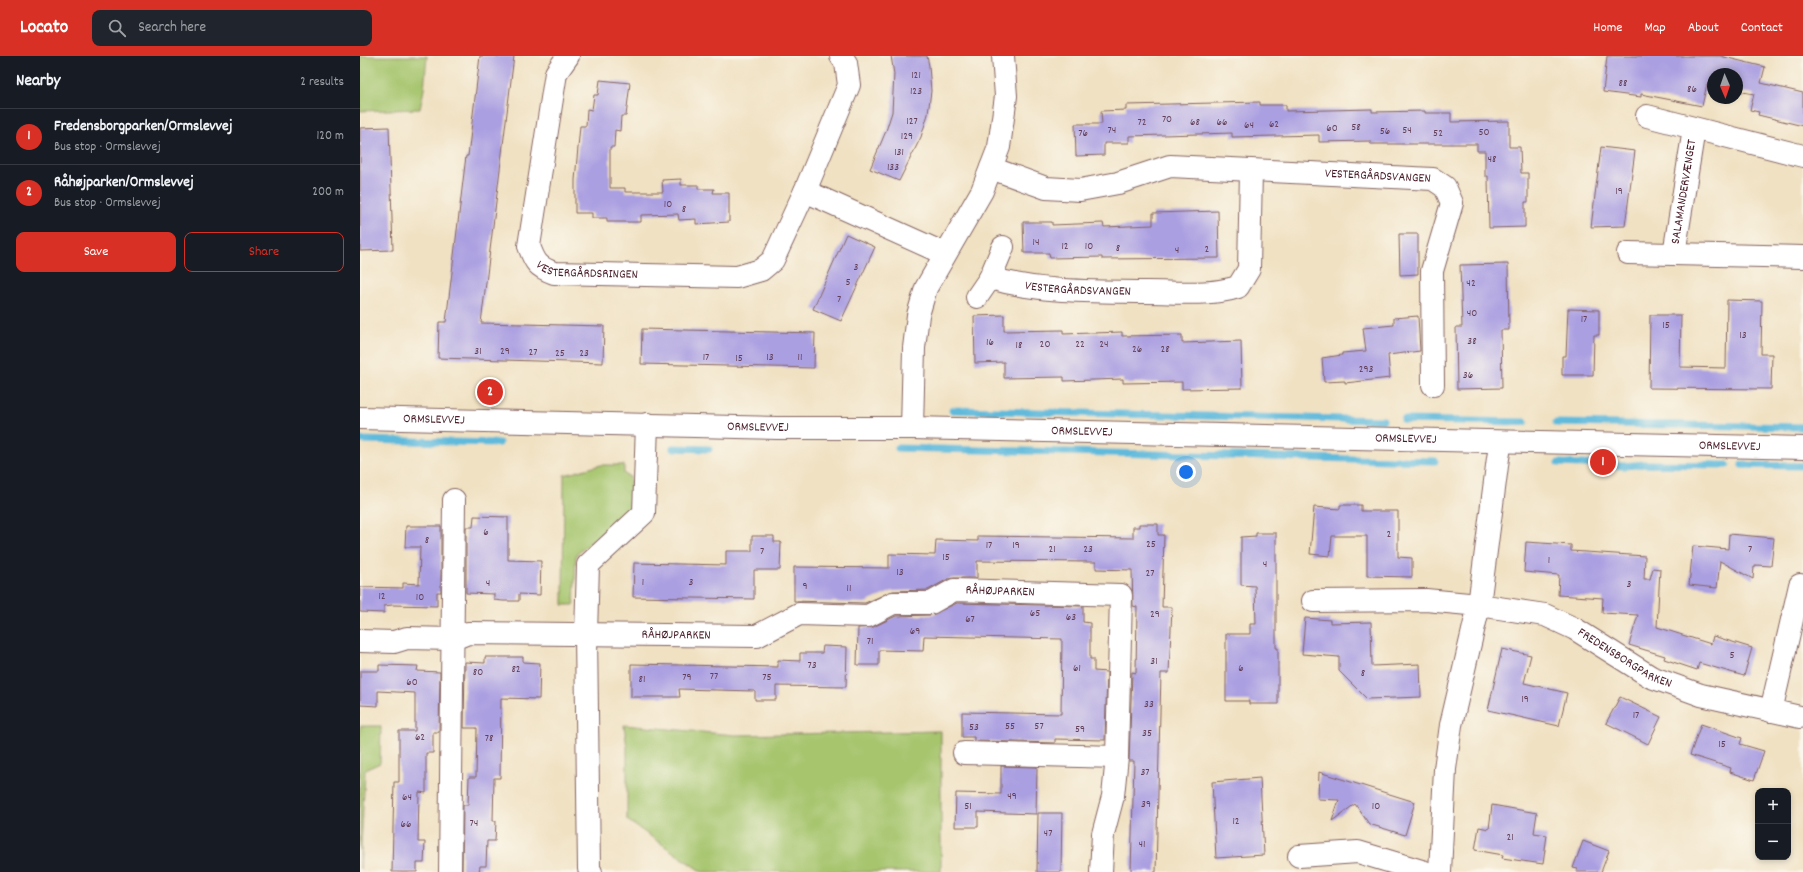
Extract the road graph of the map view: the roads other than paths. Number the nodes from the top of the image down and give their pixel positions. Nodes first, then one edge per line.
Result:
1 (568, 56) edge
2 (841, 56) edge
3 (1002, 56) edge
4 (1647, 116) dead end
5 (1694, 129) junction
6 (1803, 156) edge
7 (991, 168) junction
8 (1251, 171) junction
9 (805, 191) junction
10 (1003, 247) dead end
11 (945, 254) junction
12 (1628, 254) dead end
13 (1674, 254) junction
14 (1803, 257) edge
15 (990, 278) junction
16 (977, 297) dead end
17 (1433, 385) dead end
18 (360, 418) edge
19 (647, 424) junction
20 (912, 428) junction
21 (1502, 442) junction
22 (1803, 448) edge
23 (454, 500) dead end
24 (1800, 585) dead end
25 (1313, 601) dead end
26 (1480, 605) junction
27 (586, 634) junction
28 (453, 639) junction
29 (360, 641) edge
30 (1771, 711) junction
31 (1800, 717) dead end
32 (964, 753) dead end
33 (1117, 757) junction
34 (1299, 856) dead end
35 (450, 872) edge
36 (591, 872) edge
37 (1101, 872) edge
38 (1425, 872) edge
39 (1440, 872) edge

1 - 9 street, VESTERGÅRDSRINGEN
2 - 9 street, VESTERGÅRDSRINGEN
3 - 7 street
4 - 5 street, SALAMANDERVÆNGET
5 - 6 street, SALAMANDERVÆNGET
5 - 13 street, SALAMANDERVÆNGET
7 - 8 street, VESTERGÅRDSVANGEN
7 - 11 street
8 - 15 street, VESTERGÅRDSVANGEN
8 - 17 street, VESTERGÅRDSVANGEN
9 - 11 street
10 - 15 street
11 - 20 street
12 - 13 street, SALAMANDERVÆNGET
13 - 14 street, SALAMANDERVÆNGET
15 - 16 street
18 - 19 street, ORMSLEVVEJ
19 - 20 street, ORMSLEVVEJ
19 - 27 street
20 - 21 street, ORMSLEVVEJ
21 - 22 street, ORMSLEVVEJ
21 - 26 street
23 - 28 street
24 - 30 street
25 - 26 street, FREDENSBORGPARKEN
26 - 30 street, FREDENSBORGPARKEN
26 - 39 street
27 - 28 street, RÅHØJPARKEN
27 - 33 street, RÅHØJPARKEN
27 - 36 street
28 - 29 street, RÅHØJPARKEN
28 - 35 street
30 - 31 street, FREDENSBORGPARKEN
32 - 33 street
33 - 37 street, RÅHØJPARKEN
34 - 38 street

